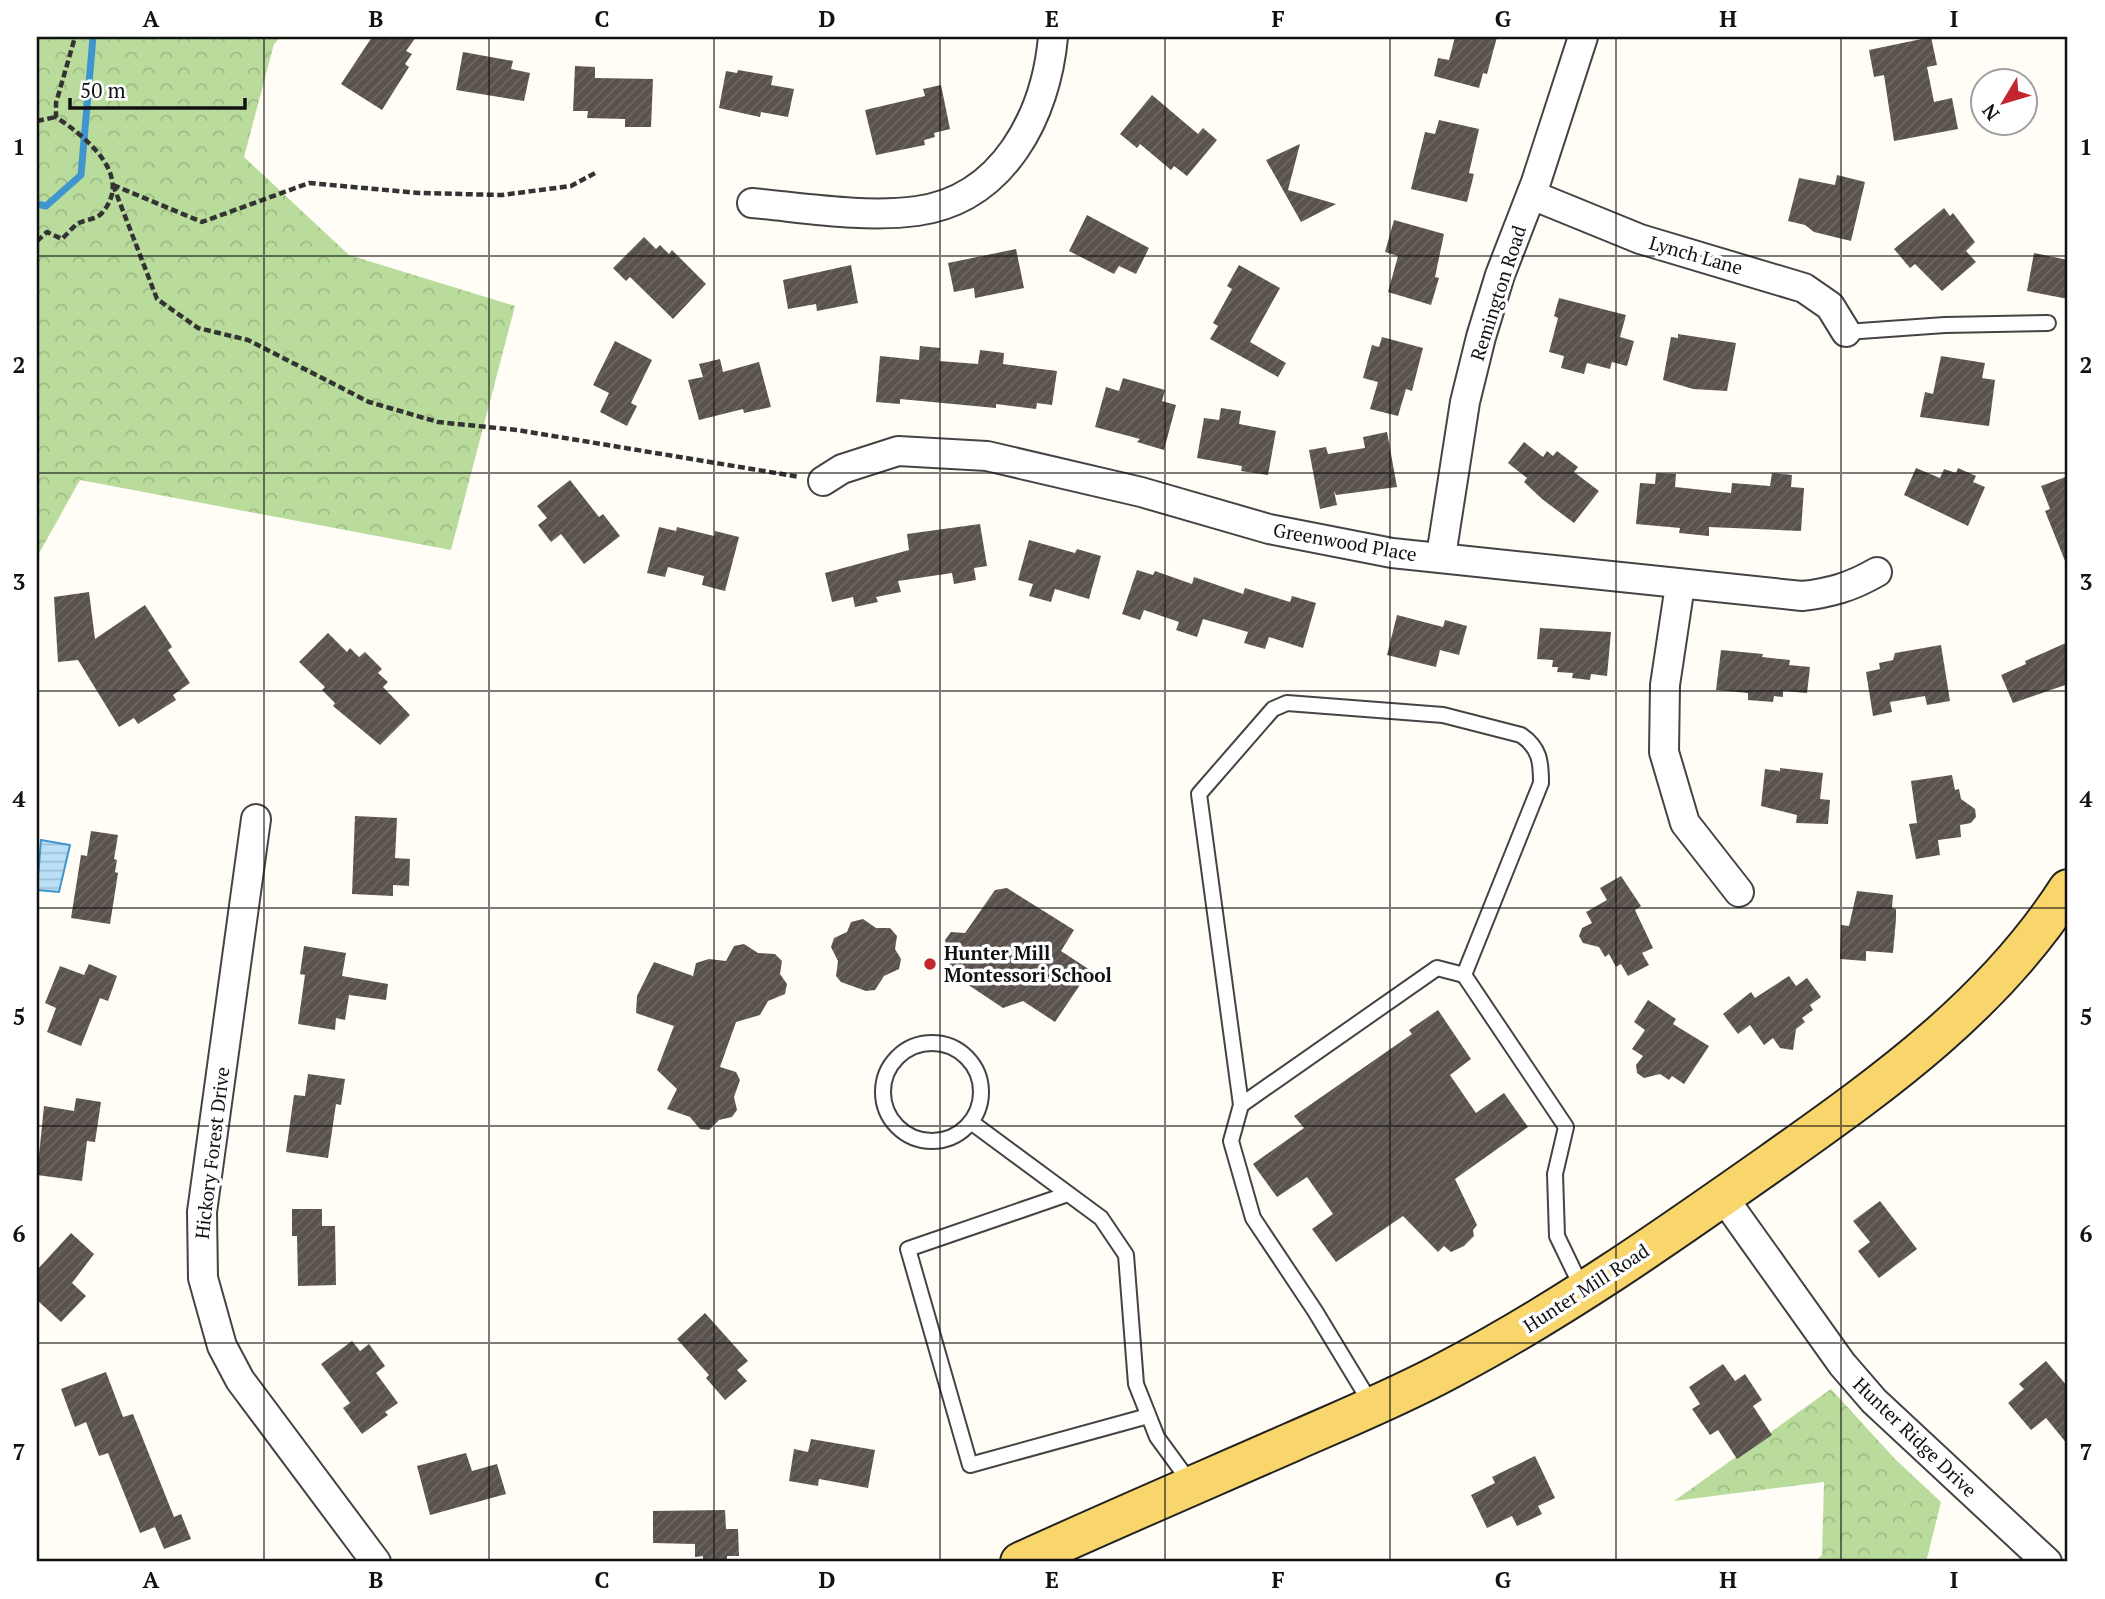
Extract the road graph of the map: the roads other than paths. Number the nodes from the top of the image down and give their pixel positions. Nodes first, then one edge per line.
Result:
1 (1053, 37) edge
2 (1583, 37) edge
3 (1532, 195) junction
4 (752, 202) dead end
5 (2048, 323) dead end
6 (1846, 332) joint
7 (823, 481) road end
8 (1441, 556) junction
9 (1877, 572) dead end
10 (1680, 585) junction
11 (256, 819) dead end
12 (2068, 889) edge
13 (1739, 892) dead end
14 (1464, 975) junction
15 (1241, 1105) junction
16 (971, 1122) junction
17 (1068, 1194) junction
18 (1723, 1196) junction
19 (1584, 1292) junction
20 (1373, 1405) junction
21 (1149, 1416) junction
22 (1192, 1486) junction
23 (1024, 1561) edge
24 (376, 1562) edge
25 (2048, 1562) edge

1 - 4 street
2 - 3 street, Remington Road
3 - 6 street, Lynch Lane
3 - 8 street, Remington Road
5 - 6 lane
7 - 8 street, Greenwood Place
8 - 10 street, Greenwood Place
9 - 10 street, Greenwood Place
10 - 13 street
11 - 24 street, Hickory Forest Drive
12 - 18 main road, Hunter Mill Road
14 - 15 lane
14 - 15 lane
14 - 19 lane
15 - 20 lane
16 - 16 lane
16 - 17 lane
17 - 21 lane
17 - 21 lane
18 - 19 main road, Hunter Mill Road
18 - 25 street, Hunter Ridge Drive
19 - 20 main road, Hunter Mill Road
20 - 22 main road, Hunter Mill Road
21 - 22 lane
22 - 23 main road, Hunter Mill Road

